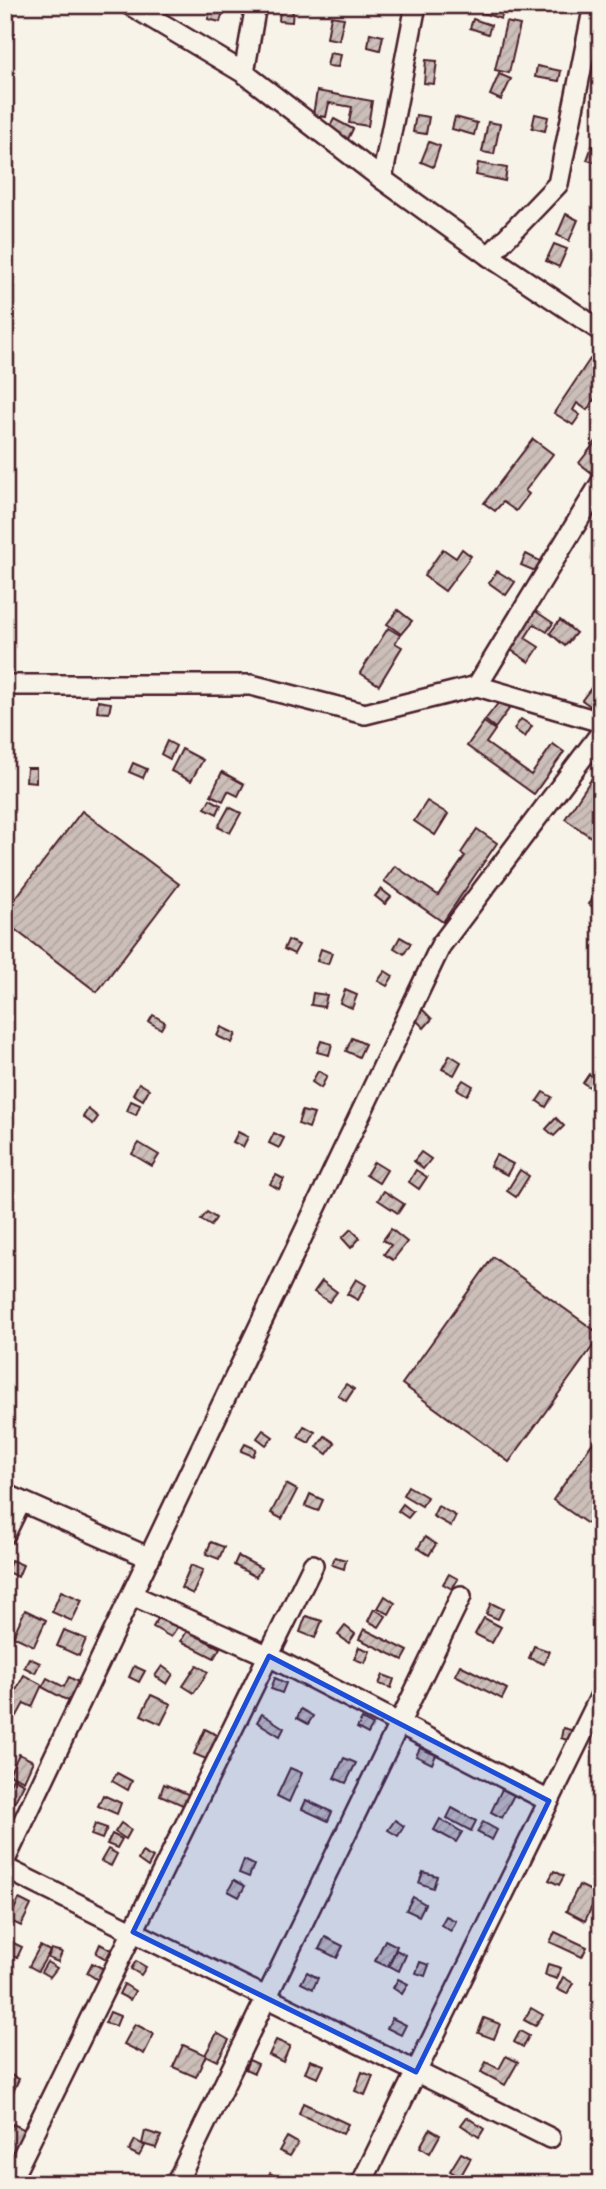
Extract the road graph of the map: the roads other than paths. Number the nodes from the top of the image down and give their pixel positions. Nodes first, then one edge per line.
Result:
1 (130, 5) edge
2 (256, 5) edge
3 (416, 5) edge
4 (594, 5) edge
5 (244, 73) junction
6 (382, 179) junction
7 (489, 256) junction
8 (601, 331) edge
9 (601, 483) edge
10 (5, 685) edge
11 (477, 686) junction
12 (601, 722) edge
13 (601, 733) edge
14 (13, 1498) edge
15 (5, 1534) edge
16 (150, 1558) junction
17 (313, 1565) dead end
18 (132, 1595) junction
19 (461, 1596) dead end
20 (269, 1656) junction
21 (601, 1695) edge
22 (399, 1724) junction
23 (549, 1801) junction
24 (5, 1860) edge
25 (5, 1868) edge
26 (133, 1931) junction
27 (267, 1998) junction
28 (416, 2072) junction
29 (550, 2138) dead end
30 (9, 2184) edge
31 (176, 2184) edge
32 (361, 2184) edge

1 - 5 street
2 - 5 street
3 - 6 street
4 - 7 street
5 - 6 street
6 - 7 street
7 - 8 street
9 - 11 street
10 - 11 street
11 - 12 street
13 - 16 street
14 - 15 street
14 - 16 street
16 - 18 street
17 - 20 street
18 - 20 street
18 - 24 street
19 - 22 street
20 - 22 street
20 - 26 street
21 - 23 street
22 - 23 street
22 - 27 street
23 - 28 street
25 - 26 street
26 - 27 street
26 - 30 street
27 - 28 street
27 - 31 street
28 - 29 street
28 - 32 street

